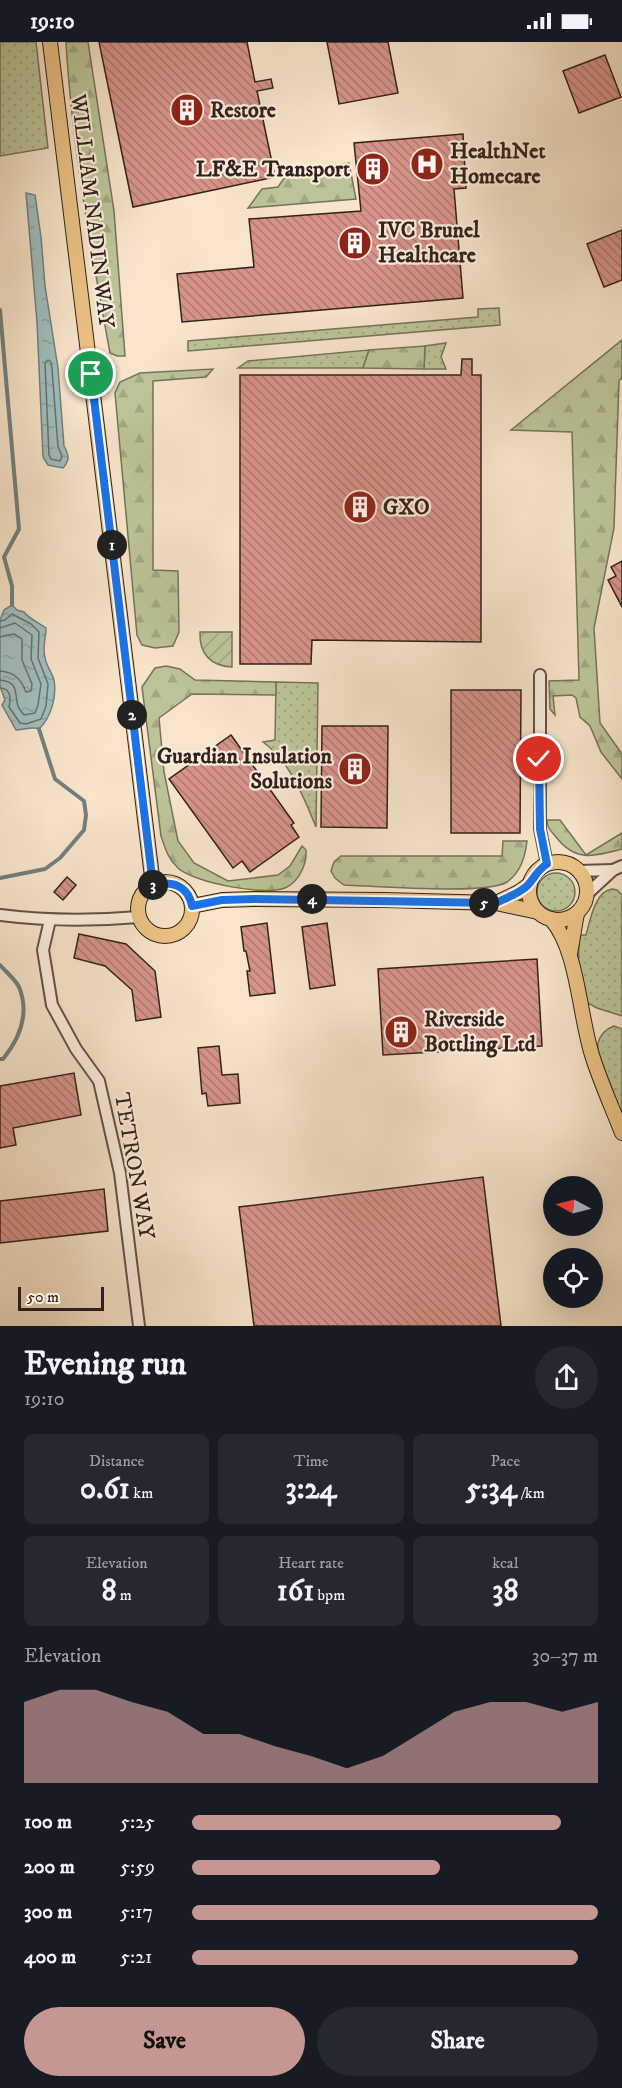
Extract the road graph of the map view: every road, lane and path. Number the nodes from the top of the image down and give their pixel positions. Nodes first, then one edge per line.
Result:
1 (50, 42) edge
2 (540, 675) dead end
3 (547, 864) junction
4 (617, 868) edge
5 (578, 871) junction
6 (530, 884) junction
7 (153, 885) junction
8 (587, 894) junction
9 (496, 903) junction
10 (192, 906) junction
11 (537, 912) junction
12 (577, 913) junction
13 (0, 915) edge
14 (139, 917) junction
15 (551, 919) junction
16 (50, 920) junction
17 (570, 954) junction
18 (622, 1133) edge
19 (139, 1326) edge

1 - 7 main road, WILLIAM NADIN WAY
2 - 3 street
3 - 5 main road
3 - 6 main road
4 - 5 street
4 - 8 street
5 - 8 main road
6 - 9 main road
6 - 11 main road
7 - 10 main road
7 - 14 main road
8 - 12 main road
9 - 10 main road
9 - 11 main road
10 - 14 main road
11 - 15 main road
12 - 15 main road
12 - 17 main road
13 - 16 street
14 - 16 street
15 - 17 main road
16 - 19 street, TETRON WAY
17 - 18 main road

